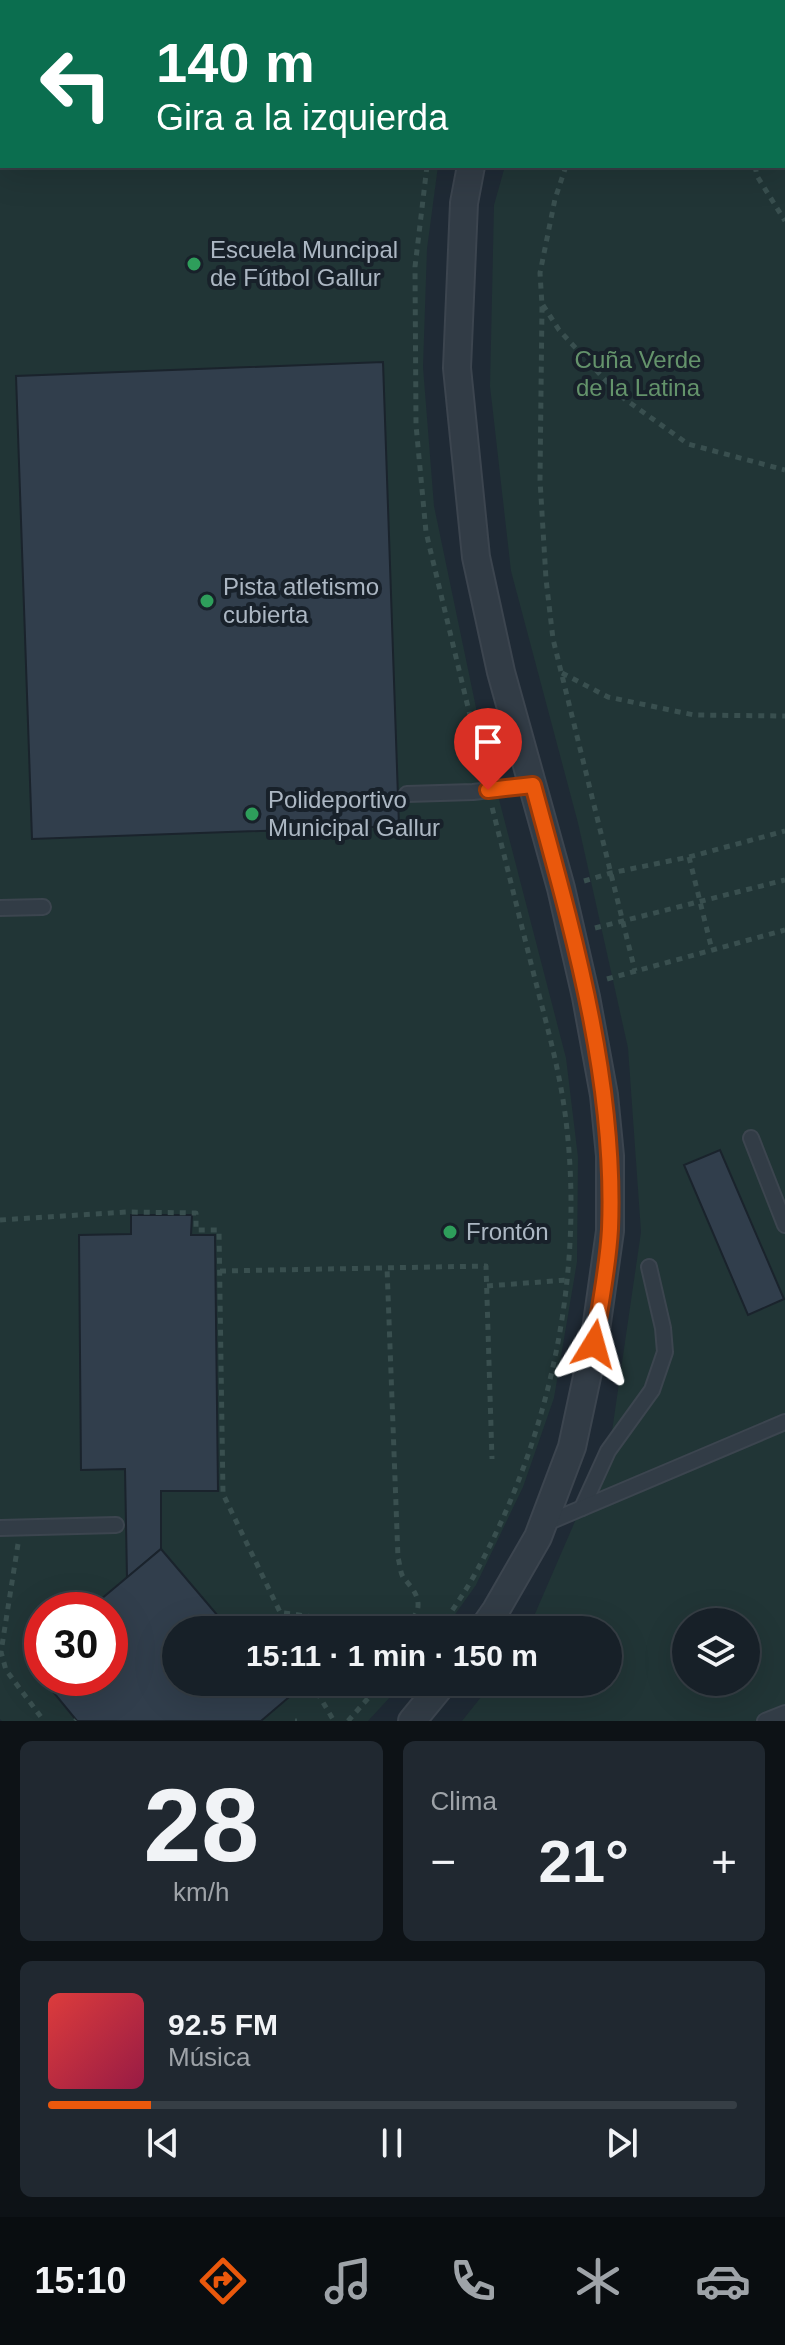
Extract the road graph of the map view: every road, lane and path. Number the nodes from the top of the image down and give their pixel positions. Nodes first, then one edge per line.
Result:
1 (427, 168) edge
2 (471, 168) edge
3 (565, 168) edge
4 (755, 168) edge
5 (785, 221) edge
6 (542, 305) junction
7 (785, 470) edge
8 (562, 672) junction
9 (785, 716) edge
10 (533, 785) junction
11 (488, 790) junction
12 (407, 794) dead end
13 (785, 831) edge
14 (689, 857) junction
15 (611, 873) junction
16 (785, 880) edge
17 (561, 888) junction
18 (700, 903) junction
19 (43, 907) dead end
20 (0, 908) edge
21 (622, 921) junction
22 (785, 930) edge
23 (571, 934) junction
24 (712, 950) junction
25 (635, 971) junction
26 (583, 985) junction
27 (751, 1138) dead end
28 (0, 1220) edge
29 (785, 1225) edge
30 (387, 1267) junction
31 (649, 1267) dead end
32 (220, 1271) junction
33 (567, 1280) junction
34 (487, 1286) junction
35 (785, 1422) edge
36 (492, 1459) dead end
37 (582, 1508) junction
38 (116, 1525) dead end
39 (542, 1525) junction
40 (0, 1528) edge
41 (20, 1528) junction
42 (280, 1612) junction
43 (285, 1616) edge
44 (448, 1616) edge
45 (491, 1616) edge
46 (319, 1696) edge
47 (370, 1696) edge
48 (433, 1696) edge
49 (785, 1713) edge
50 (44, 1721) edge
51 (334, 1721) edge
52 (348, 1721) edge
53 (412, 1721) edge
54 (765, 1721) edge

1 - 11 path
2 - 10 street
3 - 6 path
4 - 5 path
6 - 7 path
6 - 8 path
8 - 9 path
8 - 15 path
10 - 11 lane
10 - 17 street
11 - 12 lane
11 - 33 path
13 - 14 path
14 - 15 path
14 - 18 path
15 - 17 path
15 - 21 path
16 - 18 path
17 - 23 street
18 - 21 path
18 - 24 path
19 - 20 lane
21 - 23 path
21 - 25 path
22 - 24 path
23 - 26 street
24 - 25 path
25 - 26 path
26 - 39 street
27 - 29 lane
28 - 32 path
30 - 32 path
30 - 34 path
30 - 42 path
31 - 37 lane
32 - 42 path
33 - 34 path
33 - 44 path
34 - 36 path
35 - 37 lane
37 - 39 lane
38 - 41 lane
39 - 45 street
40 - 41 lane
41 - 50 path
42 - 43 path
46 - 51 path
47 - 52 path
48 - 53 street
49 - 54 lane

